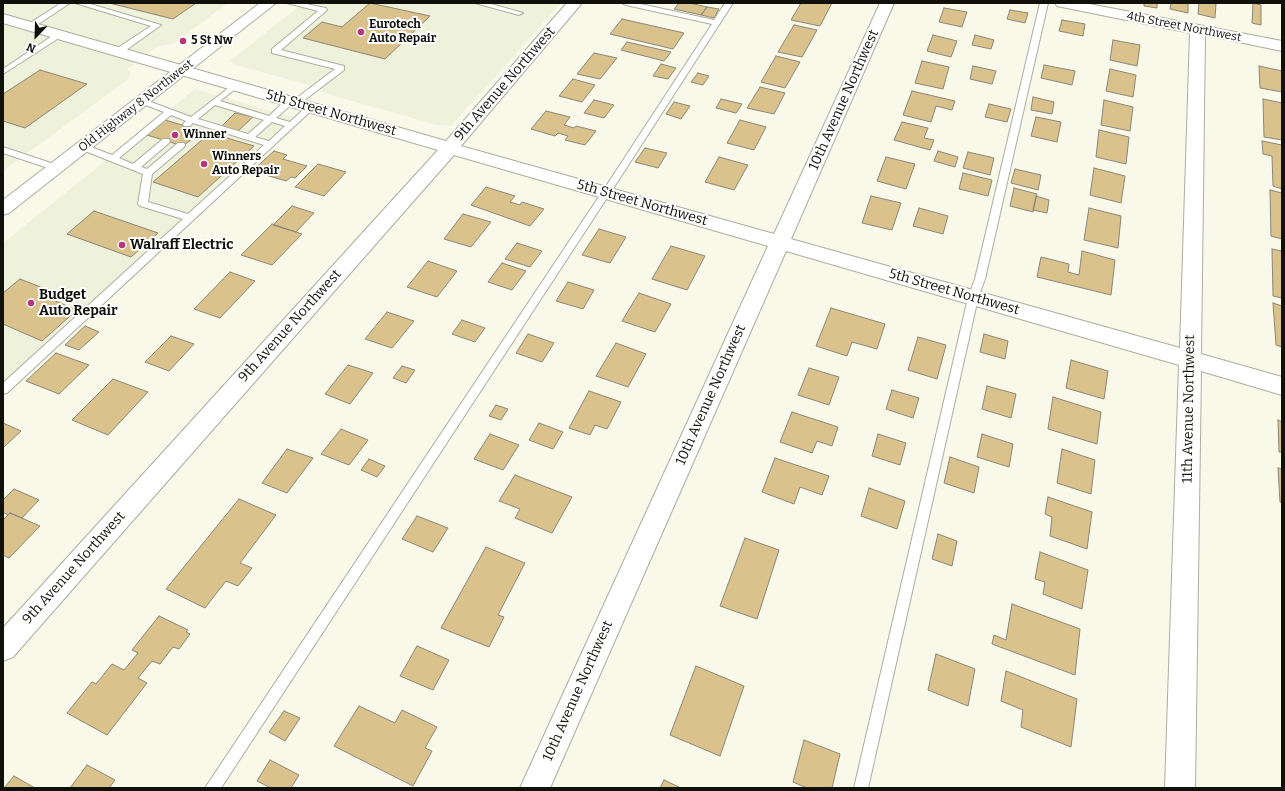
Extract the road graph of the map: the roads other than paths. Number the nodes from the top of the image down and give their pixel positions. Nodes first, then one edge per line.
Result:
1 (66, 3) edge
2 (79, 3) edge
3 (269, 3) edge
4 (291, 3) edge
5 (478, 3) edge
6 (575, 3) edge
7 (626, 3) edge
8 (729, 3) edge
9 (888, 3) edge
10 (1044, 3) edge
11 (1062, 3) edge
12 (518, 13) dead end
13 (3, 18) edge
14 (716, 23) junction
15 (31, 25) junction
16 (1198, 30) junction
17 (61, 34) junction
18 (1282, 46) edge
19 (119, 51) junction
20 (183, 69) junction
21 (3, 72) edge
22 (235, 85) junction
23 (143, 101) junction
24 (214, 102) junction
25 (298, 104) junction
26 (171, 112) junction
27 (271, 118) junction
28 (188, 123) junction
29 (292, 124) junction
30 (249, 138) junction
31 (166, 141) dead end
32 (270, 144) junction
33 (181, 145) dead end
34 (83, 147) junction
35 (450, 148) junction
36 (3, 150) edge
37 (113, 159) junction
38 (57, 168) junction
39 (134, 168) junction
40 (148, 173) junction
41 (605, 192) junction
42 (3, 209) edge
43 (190, 218) junction
44 (780, 242) junction
45 (973, 298) junction
46 (1190, 360) junction
47 (1282, 386) edge
48 (3, 390) edge
49 (3, 648) edge
50 (212, 788) edge
51 (535, 788) edge
52 (861, 788) edge
53 (1180, 788) edge

1 - 15 lane
2 - 19 lane
3 - 20 street, Old Highway 8 Northwest
4 - 25 lane
5 - 12 lane
6 - 35 street, 9th Avenue Northwest
7 - 14 lane
8 - 14 lane
9 - 44 street, 10th Avenue Northwest
10 - 45 lane
11 - 16 street, 4th Street Northwest
13 - 15 street, 5th Street Northwest
14 - 41 lane
15 - 17 street, 5th Street Northwest
16 - 18 street, 4th Street Northwest
16 - 46 street, 11th Avenue Northwest
17 - 19 street, 5th Street Northwest
17 - 21 lane
19 - 20 street, 5th Street Northwest
20 - 22 street, 5th Street Northwest
20 - 23 street, Old Highway 8 Northwest
22 - 24 lane
22 - 25 street, 5th Street Northwest
23 - 26 lane
23 - 34 street, Old Highway 8 Northwest
24 - 27 lane
24 - 28 lane
25 - 27 lane
25 - 29 lane
25 - 35 street, 5th Street Northwest
26 - 28 lane
26 - 37 lane
27 - 29 lane
27 - 30 lane
28 - 30 lane
29 - 32 lane
30 - 32 lane
31 - 39 lane
32 - 43 lane
33 - 40 lane
34 - 37 lane
34 - 38 street, Old Highway 8 Northwest
35 - 41 street, 5th Street Northwest
35 - 49 street, 9th Avenue Northwest
36 - 38 lane
37 - 39 lane
38 - 42 street, Old Highway 8 Northwest
39 - 40 lane
40 - 43 lane
41 - 44 street, 5th Street Northwest
41 - 50 lane
43 - 48 lane
44 - 45 street, 5th Street Northwest
44 - 51 street, 10th Avenue Northwest
45 - 46 street, 5th Street Northwest
45 - 52 lane
46 - 47 street, 5th Street Northwest
46 - 53 street, 11th Avenue Northwest

